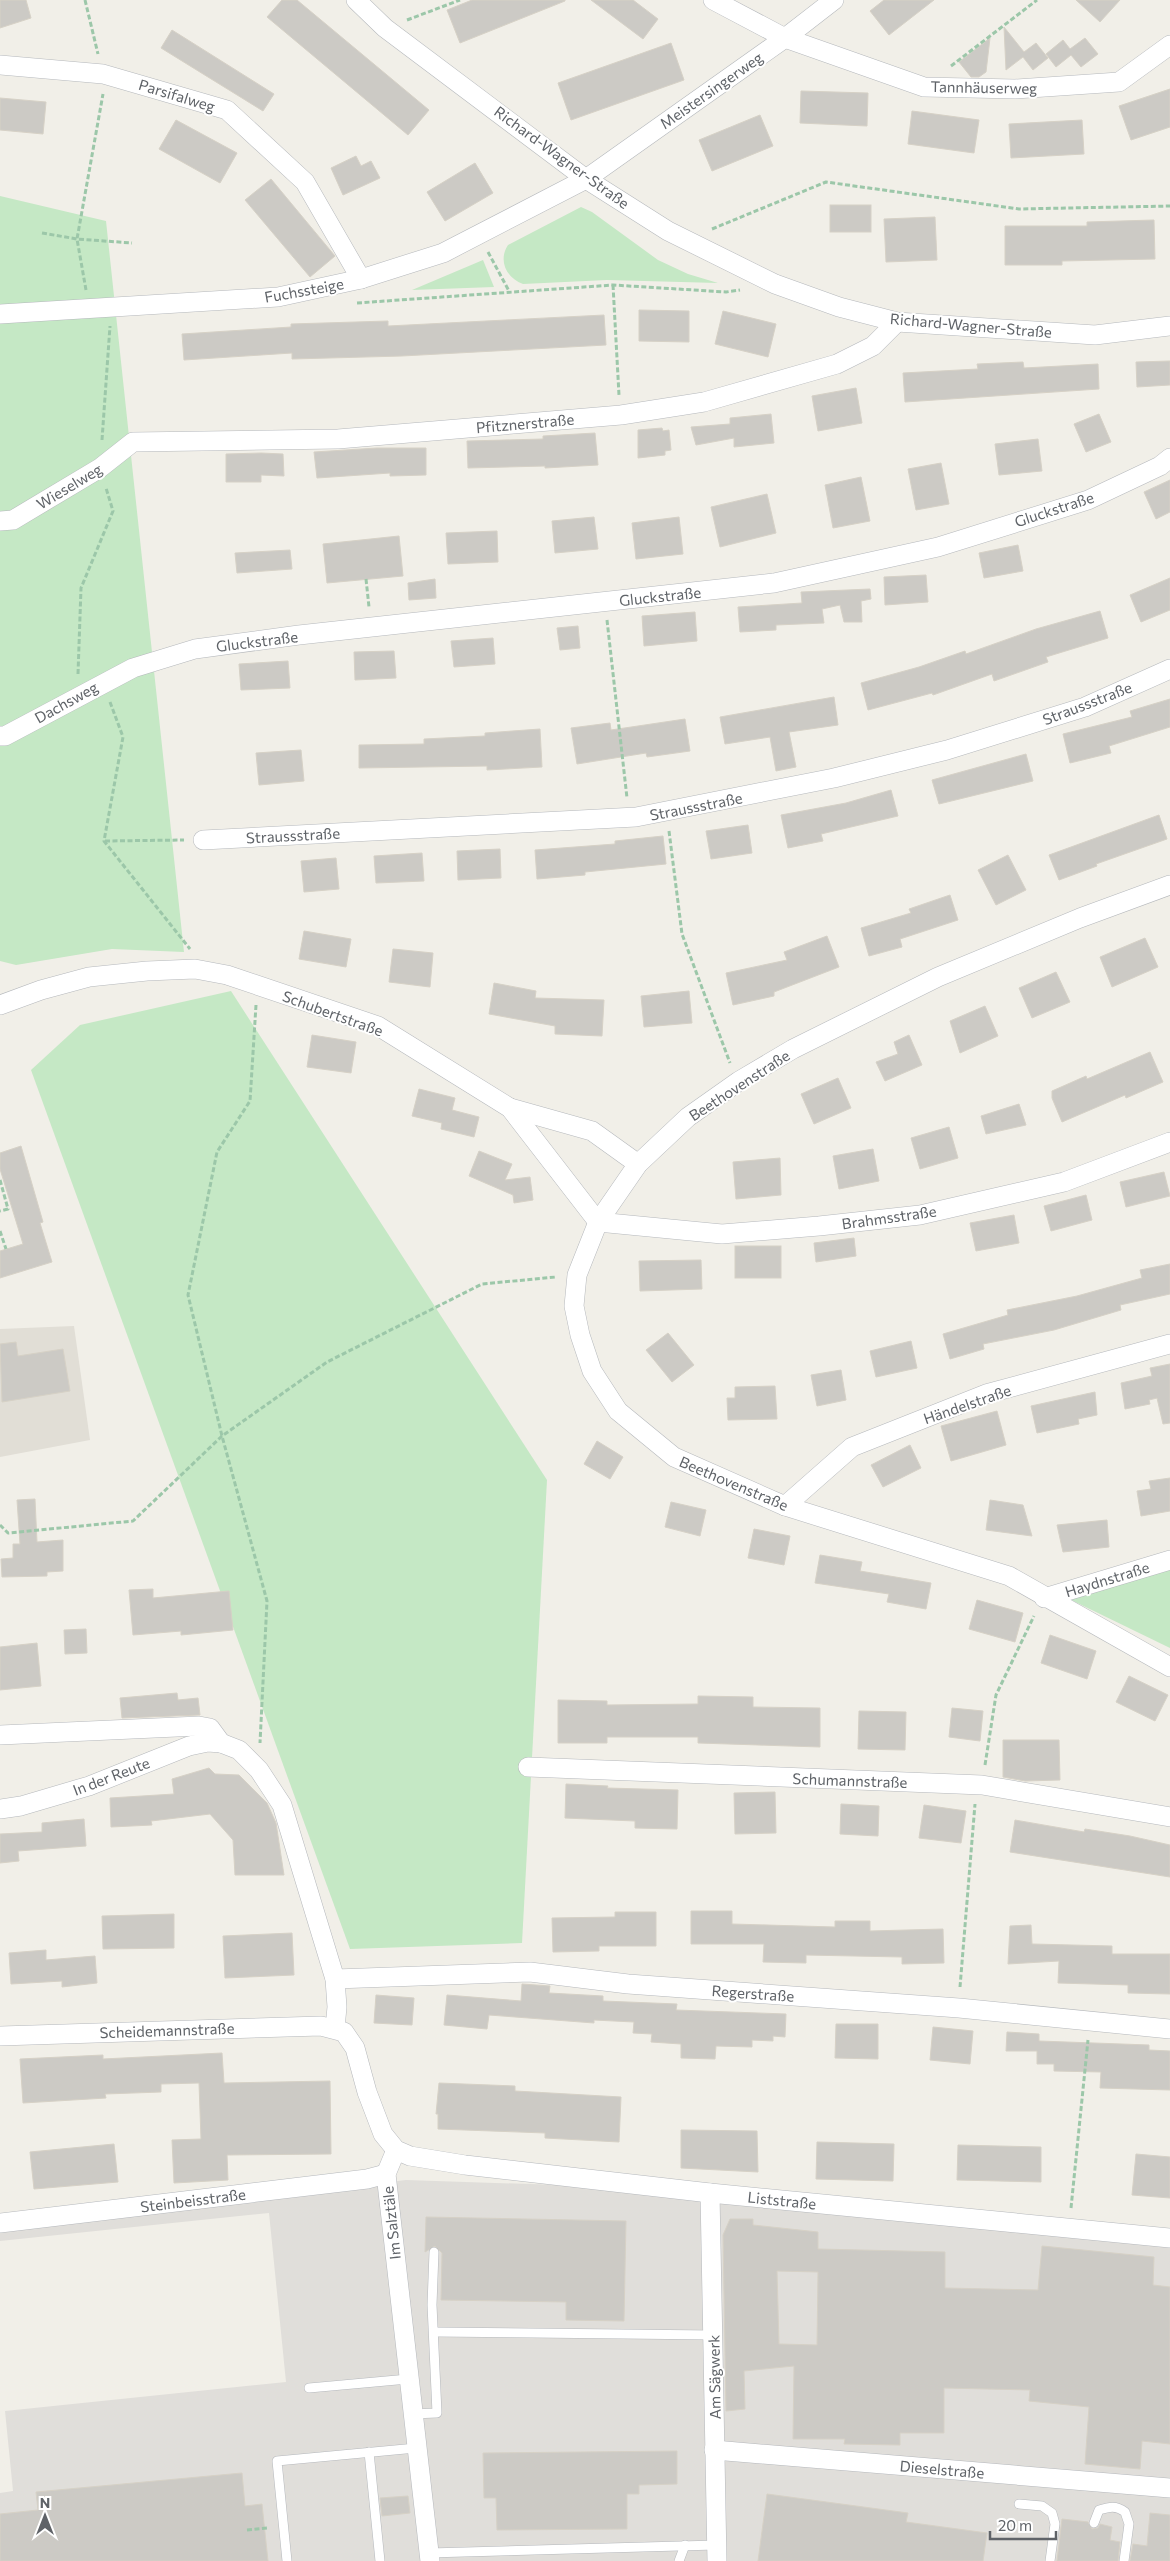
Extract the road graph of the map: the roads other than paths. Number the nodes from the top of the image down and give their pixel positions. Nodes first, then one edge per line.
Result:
1 (356, 0) edge
2 (713, 0) edge
3 (834, 0) edge
4 (786, 38) junction
5 (1170, 45) edge
6 (0, 65) edge
7 (586, 179) junction
8 (361, 279) junction
9 (0, 314) edge
10 (897, 322) junction
11 (1170, 326) edge
12 (133, 442) joint
13 (1170, 458) edge
14 (0, 521) edge
15 (133, 668) joint
16 (1170, 669) edge
17 (0, 736) edge
18 (203, 840) road end
19 (1170, 886) edge
20 (0, 1005) edge
21 (510, 1108) junction
22 (1170, 1142) edge
23 (638, 1164) junction
24 (598, 1222) junction
25 (1170, 1344) edge
26 (785, 1506) junction
27 (1170, 1560) edge
28 (1044, 1598) junction
29 (1170, 1667) edge
30 (0, 1735) edge
31 (221, 1743) junction
32 (528, 1767) dead end
33 (0, 1809) edge
34 (1170, 1817) edge
35 (335, 1979) junction
36 (335, 2028) junction
37 (1170, 2029) edge
38 (0, 2036) edge
39 (396, 2150) junction
40 (386, 2174) junction
41 (710, 2193) junction
42 (0, 2223) edge
43 (1170, 2238) edge
44 (434, 2252) dead end
45 (434, 2332) junction
46 (713, 2335) junction
47 (408, 2379) junction
48 (309, 2388) dead end
49 (412, 2414) junction
50 (416, 2448) junction
51 (714, 2450) junction
52 (368, 2452) junction
53 (1170, 2488) edge
54 (1019, 2504) dead end
55 (1094, 2523) dead end
56 (684, 2545) junction
57 (716, 2553) edge
58 (429, 2557) edge
59 (287, 2561) edge
60 (380, 2561) edge
61 (679, 2561) edge
62 (1050, 2561) edge
63 (1124, 2561) edge

1 - 7 street, Richard-Wagner-Straße
2 - 4 street, Tannhäuserweg
3 - 4 street, Meistersingerweg
4 - 5 street, Tannhäuserweg
4 - 7 street, Meistersingerweg
6 - 8 street, Parsifalweg
7 - 8 street, Fuchssteige
7 - 10 street, Richard-Wagner-Straße
8 - 9 street, Fuchssteige
10 - 11 street, Richard-Wagner-Straße
10 - 12 street, Pfitznerstraße
12 - 14 street, Wieselweg
13 - 15 street, Gluckstraße
15 - 17 street, Dachsweg
16 - 18 street, Straussstraße
19 - 23 street, Beethovenstraße
20 - 21 street, Schubertstraße
21 - 23 street
21 - 24 street, Schubertstraße
22 - 24 street, Brahmsstraße
23 - 24 street, Beethovenstraße
24 - 26 street, Beethovenstraße
25 - 26 street, Händelstraße
26 - 28 street, Beethovenstraße
27 - 28 street, Haydnstraße
28 - 29 street, Beethovenstraße
30 - 31 street, In der Reute
31 - 33 street, In der Reute
31 - 35 street, In der Reute
32 - 34 street, Schumannstraße
35 - 36 street
35 - 37 street, Regerstraße
36 - 38 street, Scheidemannstraße
36 - 39 street
39 - 40 street, Im Salztäle
39 - 41 street, Liststraße
40 - 42 street, Steinbeisstraße
40 - 47 street, Im Salztäle
41 - 43 street, Liststraße
41 - 46 street, Am Sägwerk
44 - 45 lane
45 - 46 lane
45 - 49 lane
46 - 51 street, Am Sägwerk
47 - 48 lane
47 - 49 street, Im Salztäle
49 - 50 street, Im Salztäle
50 - 52 lane
50 - 58 street, Im Salztäle
51 - 53 street, Dieselstraße
51 - 57 street, Am Sägwerk
52 - 59 lane
52 - 60 lane
54 - 62 lane
55 - 63 lane
56 - 57 lane
56 - 58 lane
56 - 61 lane

